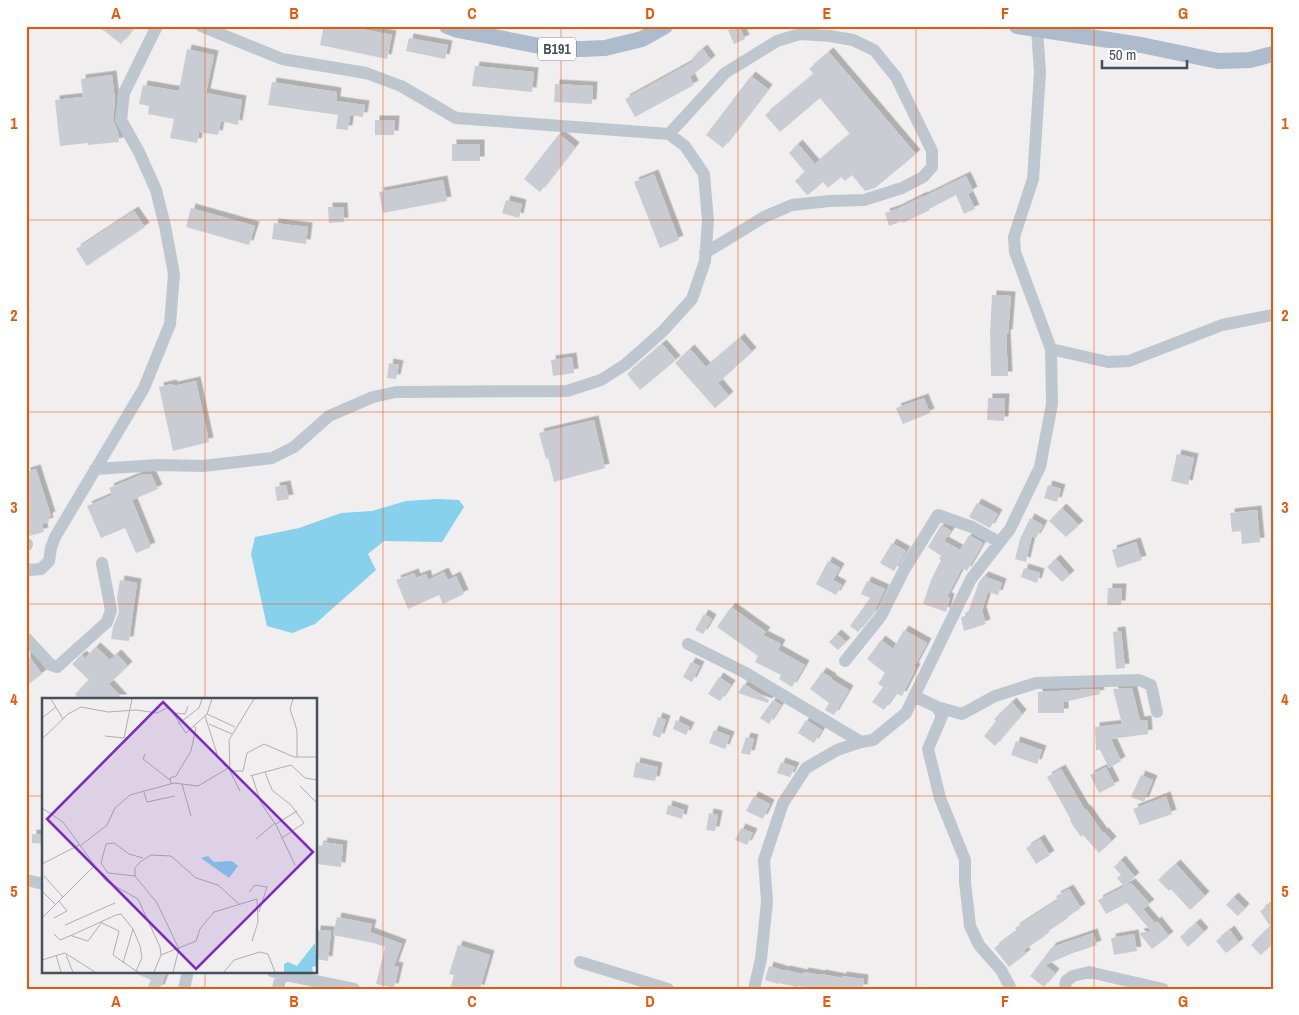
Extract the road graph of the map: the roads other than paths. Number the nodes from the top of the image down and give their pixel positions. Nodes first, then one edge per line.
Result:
1 (157, 26) edge
2 (201, 26) edge
3 (448, 26) edge
4 (665, 26) edge
5 (1017, 26) edge
6 (1045, 29) edge
7 (1273, 54) edge
8 (669, 134) junction
9 (705, 252) junction
10 (1273, 315) edge
11 (1051, 349) junction
12 (95, 469) junction
13 (999, 542) junction
14 (102, 563) dead end
15 (26, 568) edge
16 (26, 638) edge
17 (688, 644) dead end
18 (845, 660) dead end
19 (914, 696) junction
20 (937, 707) junction
21 (1157, 712) dead end
22 (861, 742) junction
23 (26, 880) edge
24 (42, 884) edge
25 (580, 962) dead end
26 (188, 972) edge
27 (283, 973) edge
28 (1141, 986) edge
29 (184, 989) edge
30 (278, 989) edge
31 (354, 989) edge
32 (668, 989) edge
33 (754, 989) edge
34 (1011, 989) edge
35 (1065, 989) edge
36 (1163, 989) edge

1 - 12 street
2 - 8 street
3 - 4 main road, B191
5 - 6 main road
6 - 7 main road
6 - 11 street
8 - 9 street
8 - 9 street
9 - 12 street
10 - 11 street
11 - 13 street
12 - 15 street
13 - 18 street
13 - 19 street
14 - 16 street
17 - 22 street
19 - 20 street
19 - 22 street
20 - 21 street
20 - 34 street
22 - 33 street
23 - 24 street
25 - 32 street
26 - 29 street
27 - 30 street
27 - 31 street
28 - 35 street
28 - 36 street

